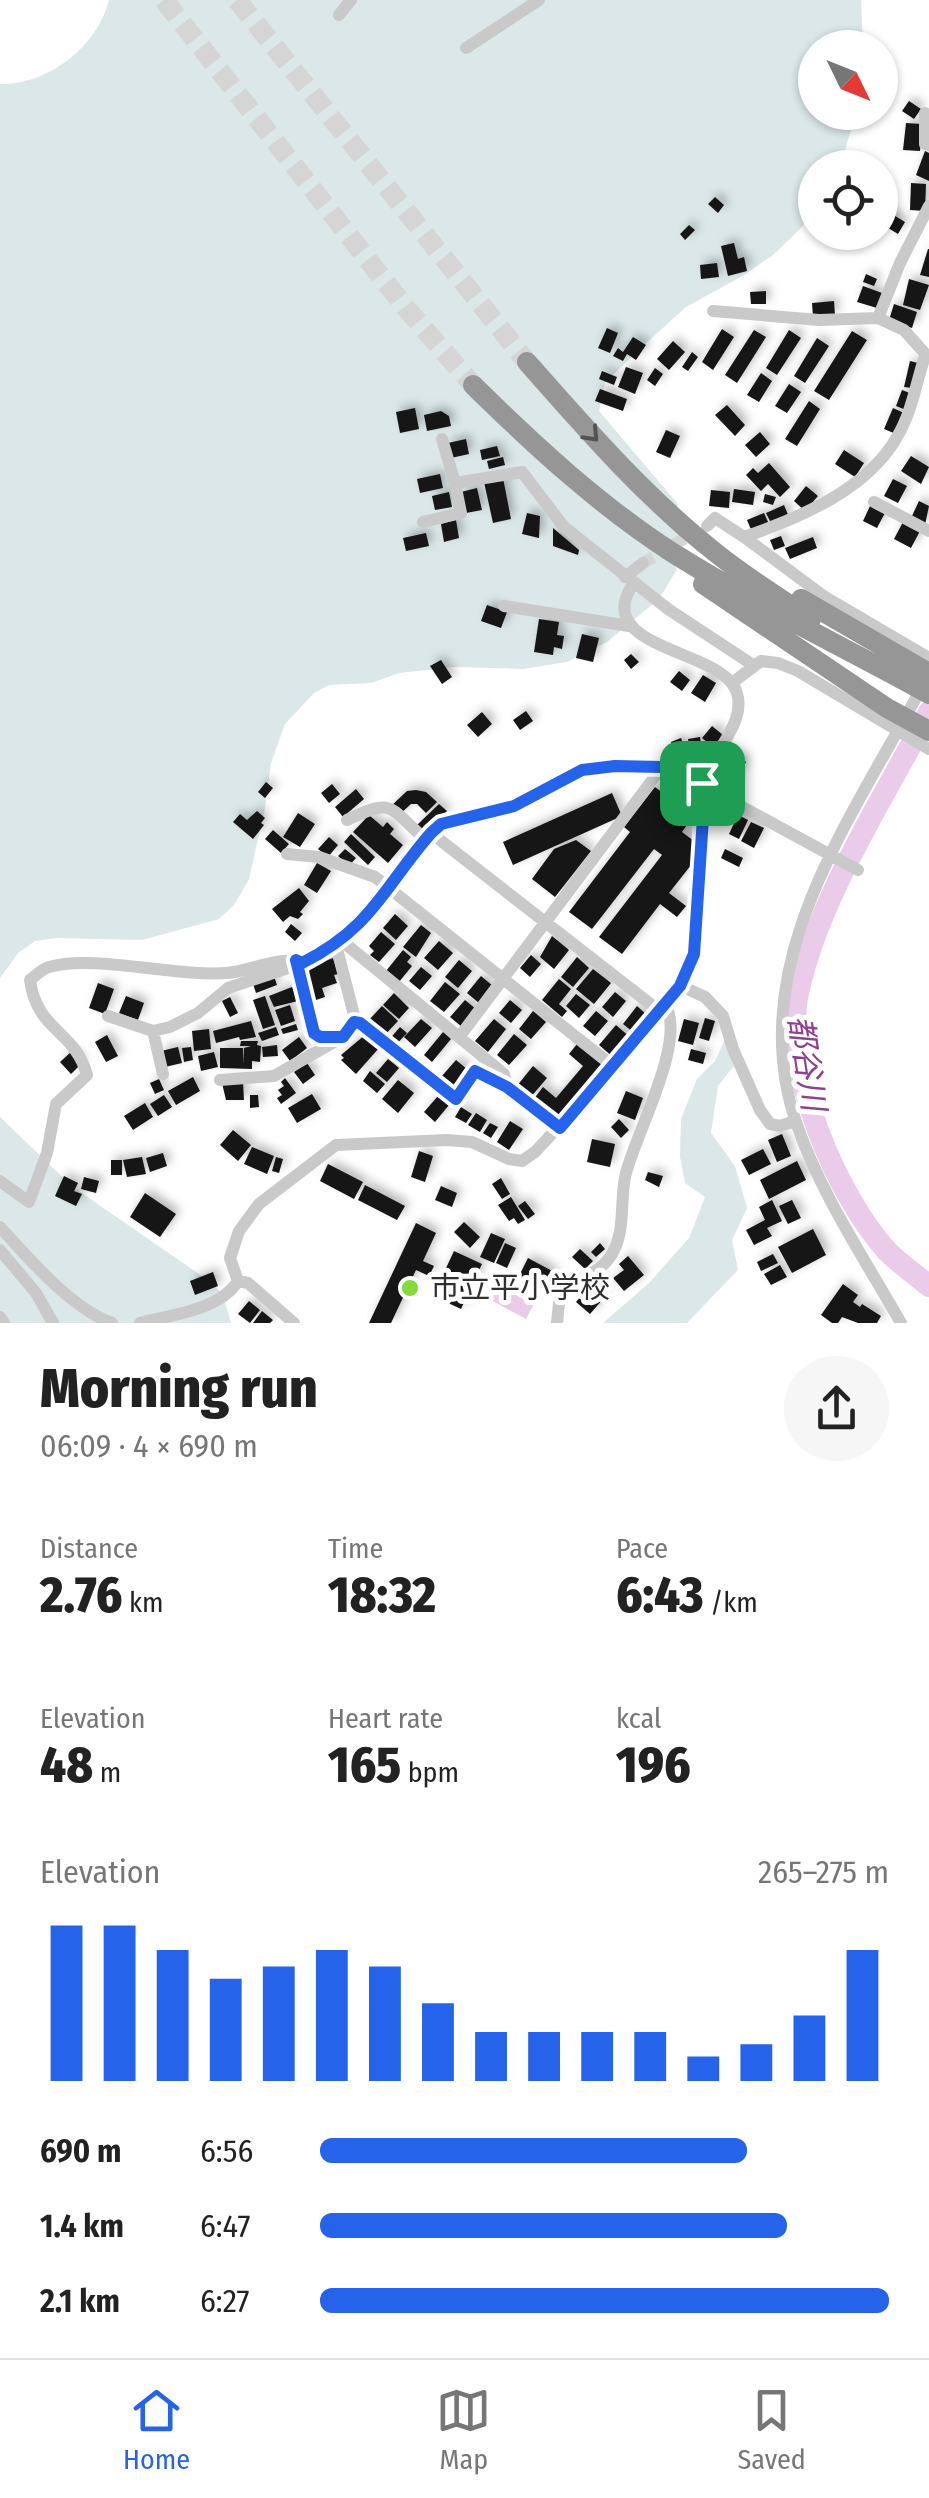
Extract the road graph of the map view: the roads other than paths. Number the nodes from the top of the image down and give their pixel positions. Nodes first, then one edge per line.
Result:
1 (352, 0) edge
2 (539, 0) edge
3 (339, 15) dead end
4 (466, 48) dead end
5 (926, 113) dead end
6 (929, 146) edge
7 (929, 206) edge
8 (713, 311) dead end
9 (878, 318) junction
10 (927, 357) edge
11 (527, 362) tunnel mouth
12 (473, 385) tunnel mouth
13 (442, 438) dead end
14 (455, 483) junction
15 (874, 502) dead end
16 (423, 522) dead end
17 (707, 526) dead end
18 (929, 531) edge
19 (744, 537) junction
20 (644, 563) tunnel mouth
21 (629, 580) junction
22 (504, 606) dead end
23 (793, 618) junction
24 (630, 626) junction
25 (929, 658) edge
26 (753, 665) junction
27 (929, 673) edge
28 (732, 683) junction
29 (929, 694) edge
30 (929, 732) edge
31 (898, 733) junction
32 (929, 749) edge
33 (662, 767) junction
34 (702, 783) junction
35 (716, 798) junction
36 (703, 818) junction
37 (347, 820) dead end
38 (428, 836) junction
39 (287, 854) dead end
40 (835, 858) junction
41 (858, 870) dead end
42 (389, 889) junction
43 (546, 923) junction
44 (337, 944) junction
45 (298, 963) junction
46 (503, 980) junction
47 (680, 986) junction
48 (661, 1006) junction
49 (108, 1016) dead end
50 (354, 1022) junction
51 (153, 1031) junction
52 (460, 1036) junction
53 (343, 1037) junction
54 (614, 1067) junction
55 (163, 1074) dead end
56 (220, 1080) dead end
57 (507, 1087) junction
58 (795, 1121) junction
59 (560, 1128) junction
60 (0, 1181) edge
61 (2, 1234) edge
62 (0, 1250) edge
63 (238, 1280) junction
64 (53, 1323) edge
65 (112, 1323) edge
66 (140, 1323) edge
67 (294, 1323) edge
68 (557, 1323) edge
69 (901, 1323) edge

1 - 3 street
2 - 4 street
5 - 6 street
7 - 9 street
8 - 9 street
9 - 10 street
10 - 19 street
11 -> 23 highway
12 - 23 highway
13 - 14 street
14 - 16 street
14 - 21 street
15 - 18 street
17 - 19 street
19 - 25 street
20 - 21 street
21 - 24 street
21 - 26 street
22 - 24 street
23 - 27 highway
23 - 29 highway
23 - 30 highway
24 - 28 street
26 - 28 street
26 - 31 street
27 - 31 street
28 - 34 street
31 - 32 street
31 - 40 street
33 - 34 street
33 - 38 street
33 - 43 street
34 - 35 street
34 - 36 street
35 - 36 street
35 - 40 street
36 - 47 street
37 - 38 street
38 - 42 street
38 - 43 street
39 - 42 street
40 - 41 street
40 - 58 street
42 - 44 street
42 - 46 street
43 - 46 street
43 - 48 street
44 - 45 street
44 - 50 street
44 - 52 street
45 - 51 street
45 - 53 street
45 - 60 street
46 - 52 street
46 - 54 street
47 - 48 street
47 - 58 street
48 - 54 street
48 - 68 street
49 - 51 street
50 - 53 street
50 - 57 street
51 - 55 street
52 - 57 street
53 - 56 street
54 - 59 street
57 - 59 street
58 - 69 street
59 - 63 street
61 - 65 street
62 - 64 street
63 - 66 street
63 - 67 street

